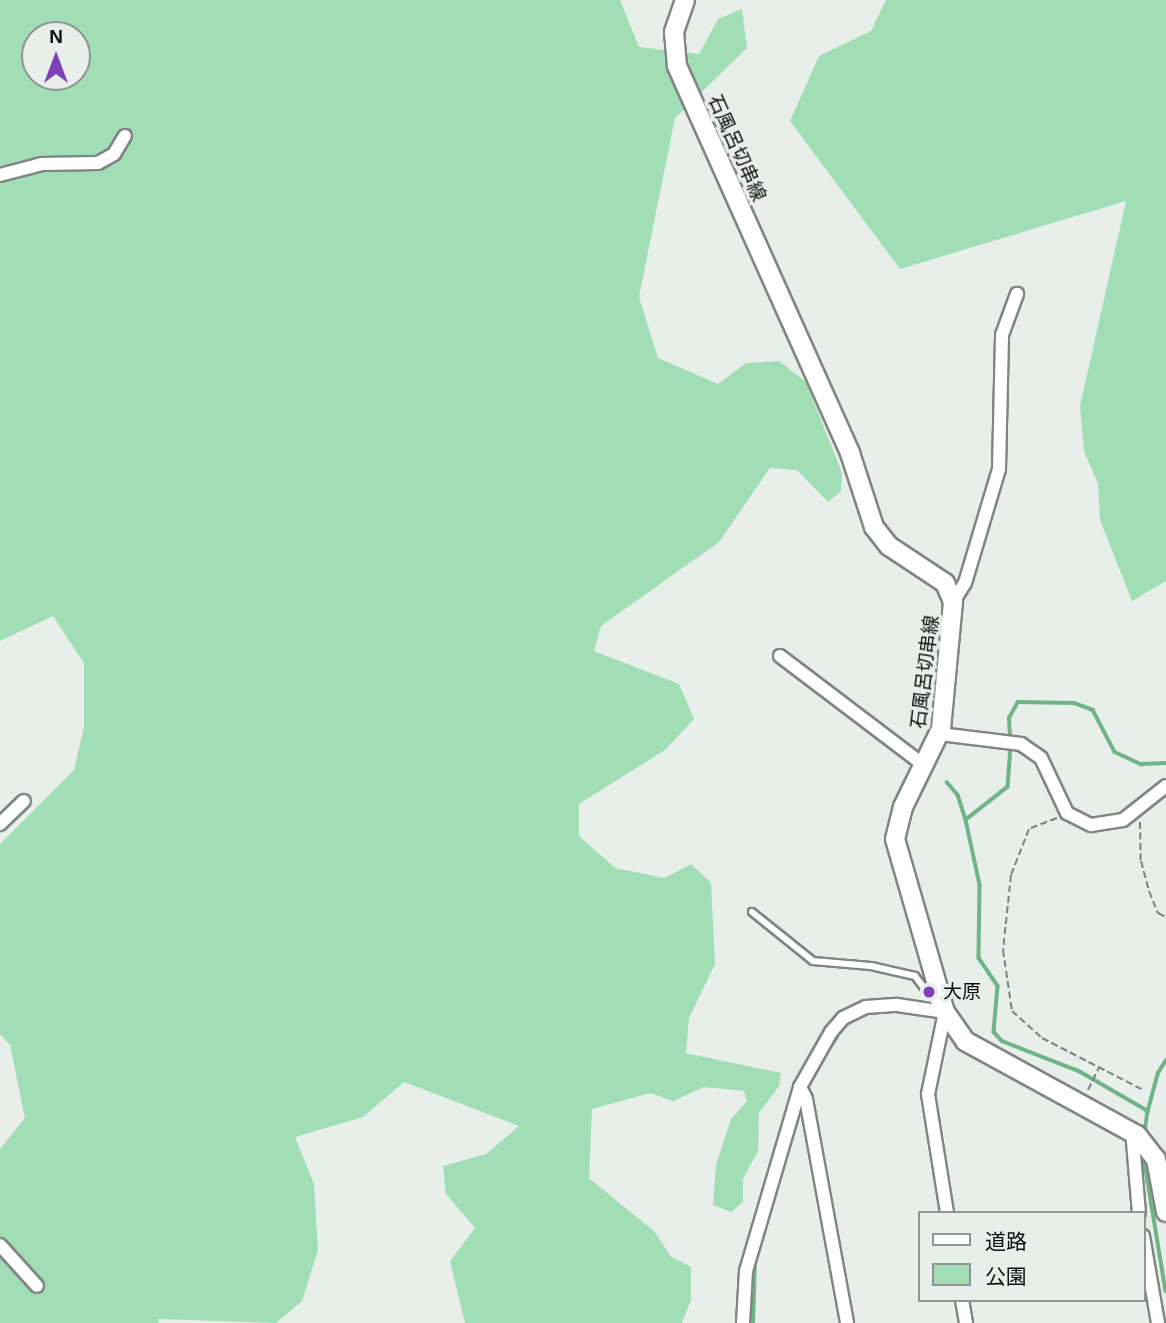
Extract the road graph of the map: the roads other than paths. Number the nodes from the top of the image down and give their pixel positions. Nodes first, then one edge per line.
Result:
1 (685, 0) edge
2 (125, 136) dead end
3 (0, 174) edge
4 (1017, 294) dead end
5 (953, 602) junction
6 (780, 656) dead end
7 (940, 734) junction
8 (925, 766) junction
9 (1166, 786) edge
10 (24, 801) dead end
11 (0, 824) edge
12 (752, 912) dead end
13 (945, 1012) junction
14 (800, 1087) junction
15 (1135, 1133) junction
16 (947, 1211) edge
17 (1139, 1211) edge
18 (1166, 1212) edge
19 (0, 1245) edge
20 (1145, 1248) edge
21 (37, 1286) dead end
22 (962, 1302) edge
23 (743, 1323) edge
24 (846, 1323) edge
25 (966, 1323) edge
26 (1158, 1323) edge

1 - 5 main road, 石風呂切串線
2 - 3 street
4 - 5 street
5 - 7 main road, 石風呂切串線
6 - 8 street
7 - 8 main road, 石風呂切串線
7 - 9 street
8 - 13 main road, 石風呂切串線
10 - 11 street
12 - 13 lane
13 - 14 street
13 - 15 main road, 石風呂切串線
13 - 16 street
14 - 23 street
14 - 24 street
15 - 17 street
15 - 18 main road, 石風呂切串線
19 - 21 street
20 - 26 street
22 - 25 street

